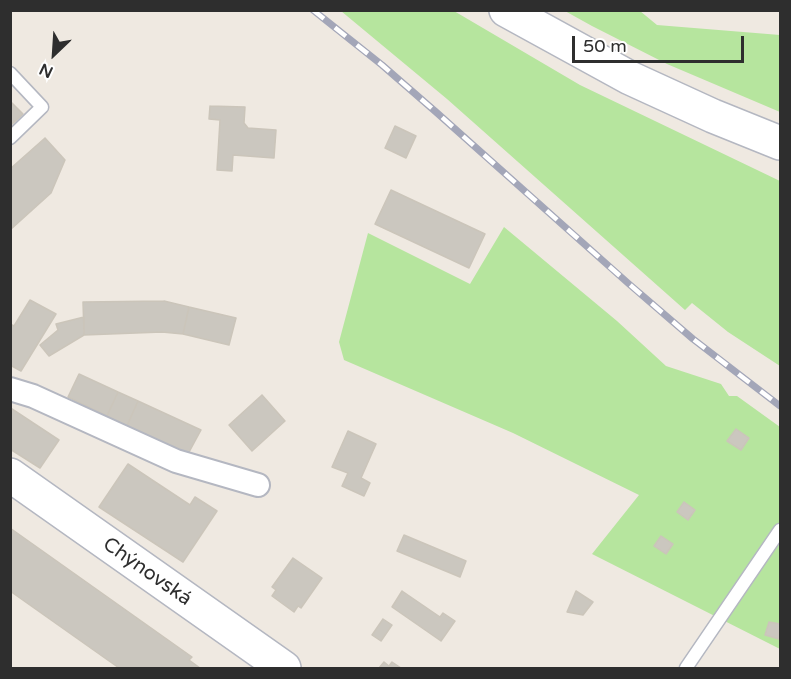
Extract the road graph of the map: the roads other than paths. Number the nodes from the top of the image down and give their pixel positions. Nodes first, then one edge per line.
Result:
1 (506, 10) edge
2 (10, 73) edge
3 (10, 138) edge
4 (780, 143) edge
5 (10, 389) edge
6 (10, 475) edge
7 (258, 485) dead end
8 (780, 530) edge
9 (284, 669) edge
10 (686, 669) edge

1 - 4 street
2 - 3 lane
5 - 7 street
6 - 9 street, Chýnovská
8 - 10 lane

